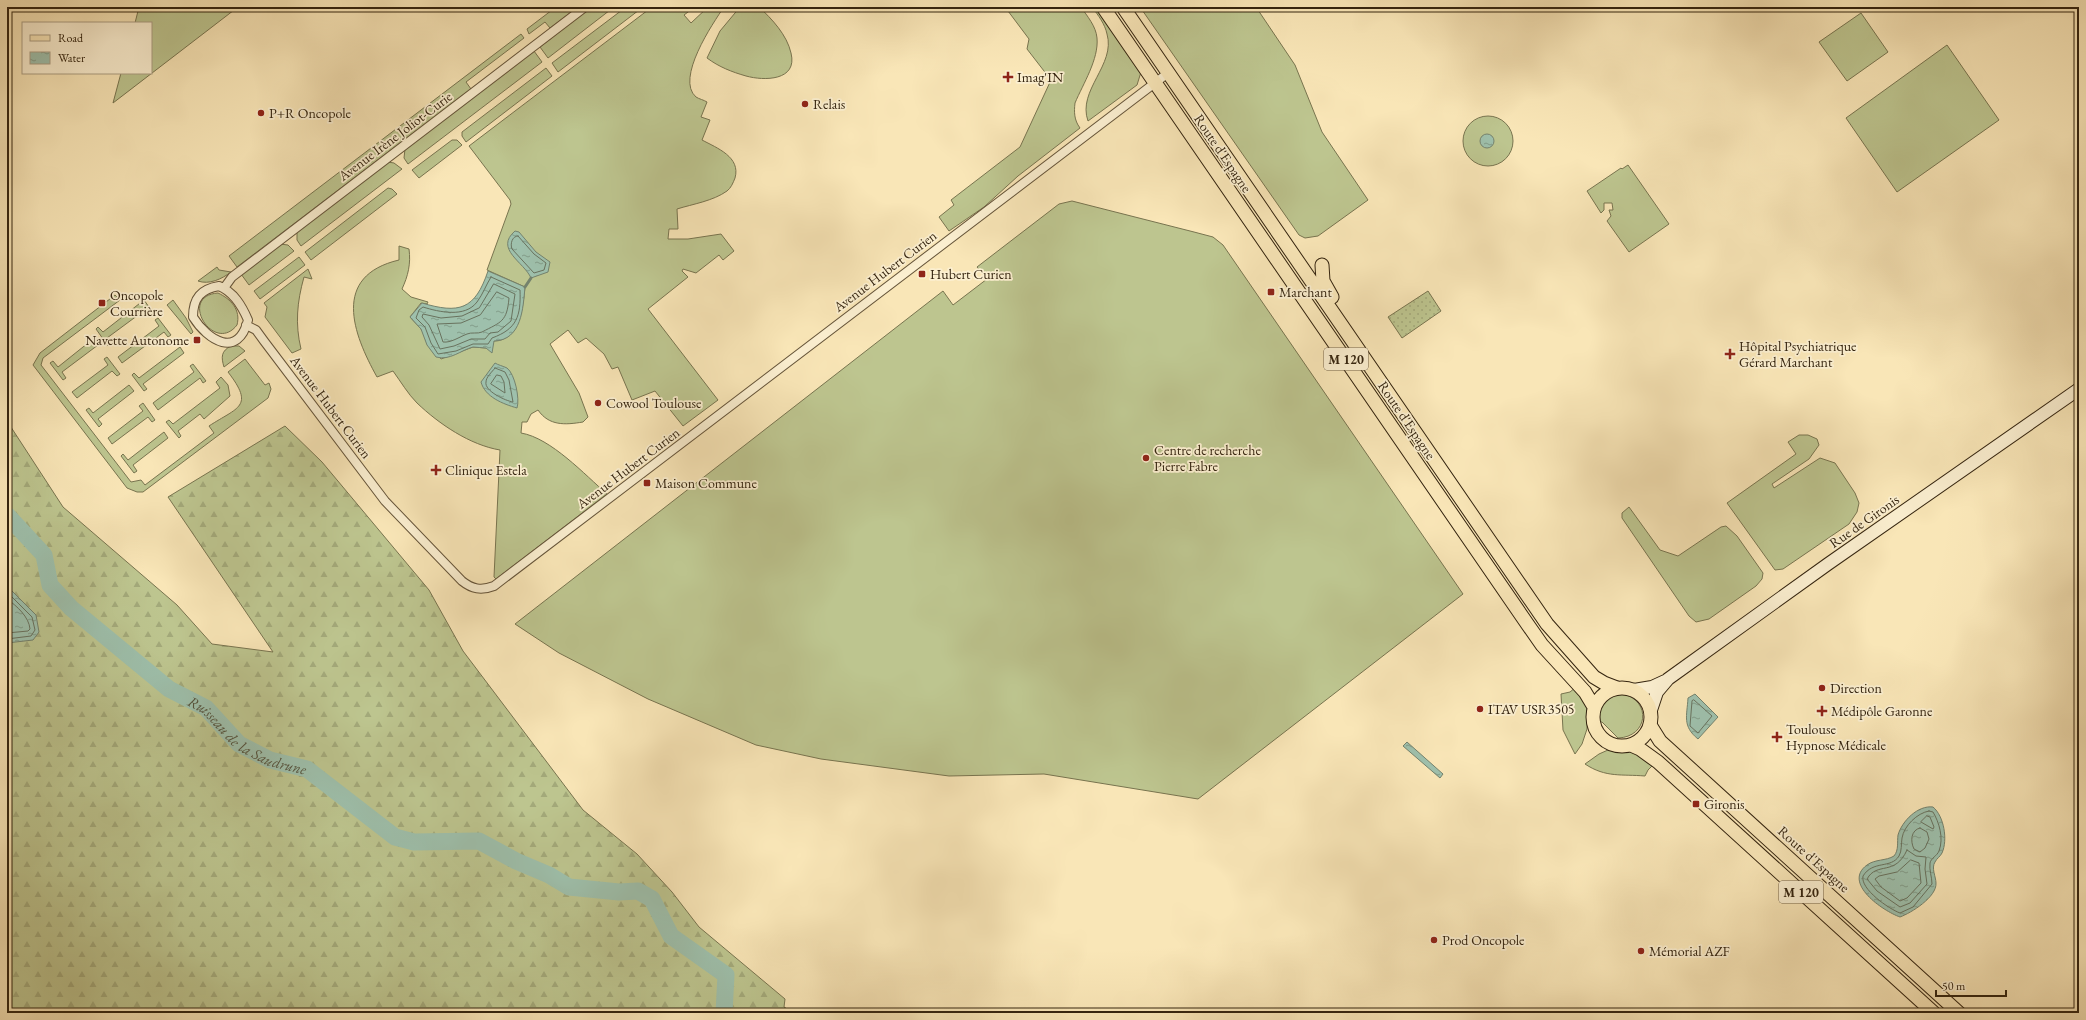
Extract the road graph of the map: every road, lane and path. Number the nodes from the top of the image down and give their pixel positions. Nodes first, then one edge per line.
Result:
1 (585, 7) edge
2 (1103, 7) edge
3 (1123, 7) edge
4 (1168, 73) junction
5 (1155, 82) junction
6 (1322, 264) dead end
7 (224, 288) junction
8 (246, 325) junction
9 (1363, 354) junction
10 (2079, 389) edge
11 (1668, 679) junction
12 (1617, 688) junction
13 (1634, 690) junction
14 (1594, 707) junction
15 (1651, 710) junction
16 (1650, 725) junction
17 (1631, 745) junction
18 (1934, 1013) edge
19 (1959, 1013) edge

1 - 7 street, Avenue Irène Joliot-Curie
2 - 5 main road, Route d'Espagne / M 120
3 - 4 main road, Route d'Espagne / M 120
4 - 5 street, Avenue Hubert Curien
4 - 9 main road, Route d'Espagne / M 120
5 - 8 street, Avenue Hubert Curien
5 - 14 main road, Route d'Espagne / M 120
6 - 9 main road
7 - 8 street
7 - 8 street
9 - 12 main road, Route d'Espagne / M 120
10 - 11 street, Rue de Gironis
11 - 13 street, Rue de Gironis
11 - 15 street, Rue de Gironis
12 - 13 main road
12 - 14 main road
13 - 15 main road
14 - 17 main road
15 - 16 main road
16 - 17 main road
16 - 19 main road, Route d'Espagne / M 120
17 - 18 main road, M 120

